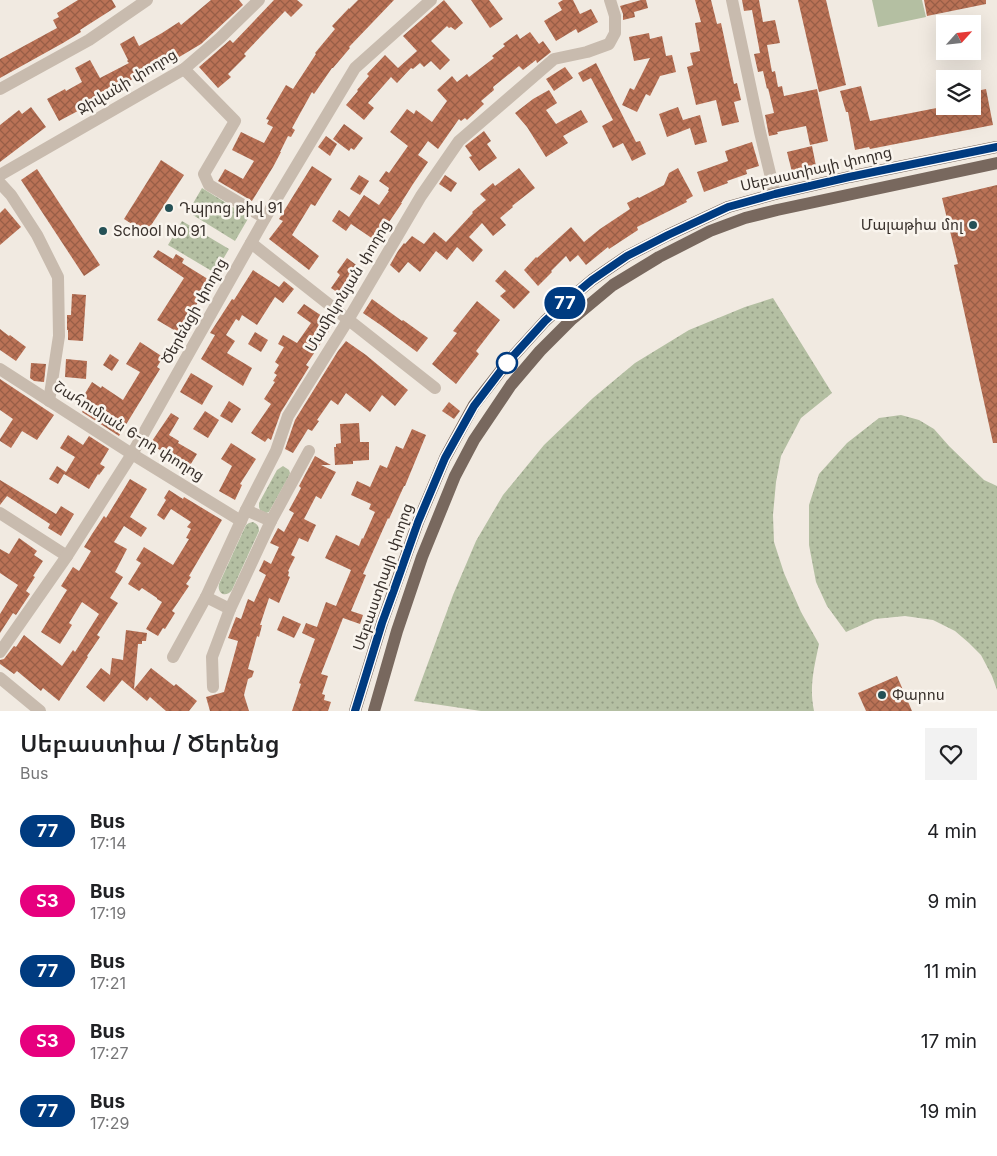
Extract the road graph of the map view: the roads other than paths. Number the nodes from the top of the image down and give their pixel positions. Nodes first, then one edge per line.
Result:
1 (147, 0) edge
2 (260, 0) edge
3 (431, 0) edge
4 (610, 0) edge
5 (732, 0) edge
6 (184, 69) junction
7 (0, 89) edge
8 (997, 147) edge
9 (997, 163) edge
10 (0, 175) edge
11 (0, 183) edge
12 (775, 194) junction
13 (265, 218) junction
14 (251, 243) junction
15 (348, 320) junction
16 (0, 369) edge
17 (435, 388) dead end
18 (49, 401) junction
19 (309, 451) dead end
20 (132, 454) junction
21 (0, 513) edge
22 (243, 515) junction
23 (271, 521) junction
24 (67, 556) junction
25 (206, 597) junction
26 (230, 609) junction
27 (0, 652) edge
28 (173, 657) dead end
29 (0, 678) edge
30 (212, 687) dead end
31 (40, 711) edge
32 (355, 711) edge
33 (374, 711) edge

1 - 7 street
2 - 6 street, Ջիվանի փողոց
3 - 13 street, Ծերենցի փողոց
4 - 15 street, Մամիկոնյան փողոց
5 - 12 street
6 - 10 street, Ջիվանի փողոց
6 - 13 street
8 - 12 main road, Սեբաստիայի փողոց
9 - 33 main road, Սեբաստիայի փողոց
11 - 18 street
12 - 32 main road, Սեբաստիայի փողոց
13 - 14 street, Ծերենցի փողոց
14 - 15 street
14 - 20 street, Ծերենցի փողոց
15 - 17 street
15 - 22 street, Մամիկոնյան փողոց
16 - 18 street, Շահումյան 6-րդ փողոց
18 - 20 street, Շահումյան 6-րդ փողոց
19 - 23 street
20 - 22 street, Շահումյան 6-րդ փողոց
20 - 24 street, Ծերենցի փողոց
21 - 24 street
22 - 23 street, Շահումյան 6-րդ փողոց
22 - 25 street, Մամիկոնյան փողոց
23 - 26 street
24 - 27 street, Ծերենցի փողոց
25 - 26 street
25 - 28 street, Մամիկոնյան փողոց
26 - 30 street
29 - 31 street

